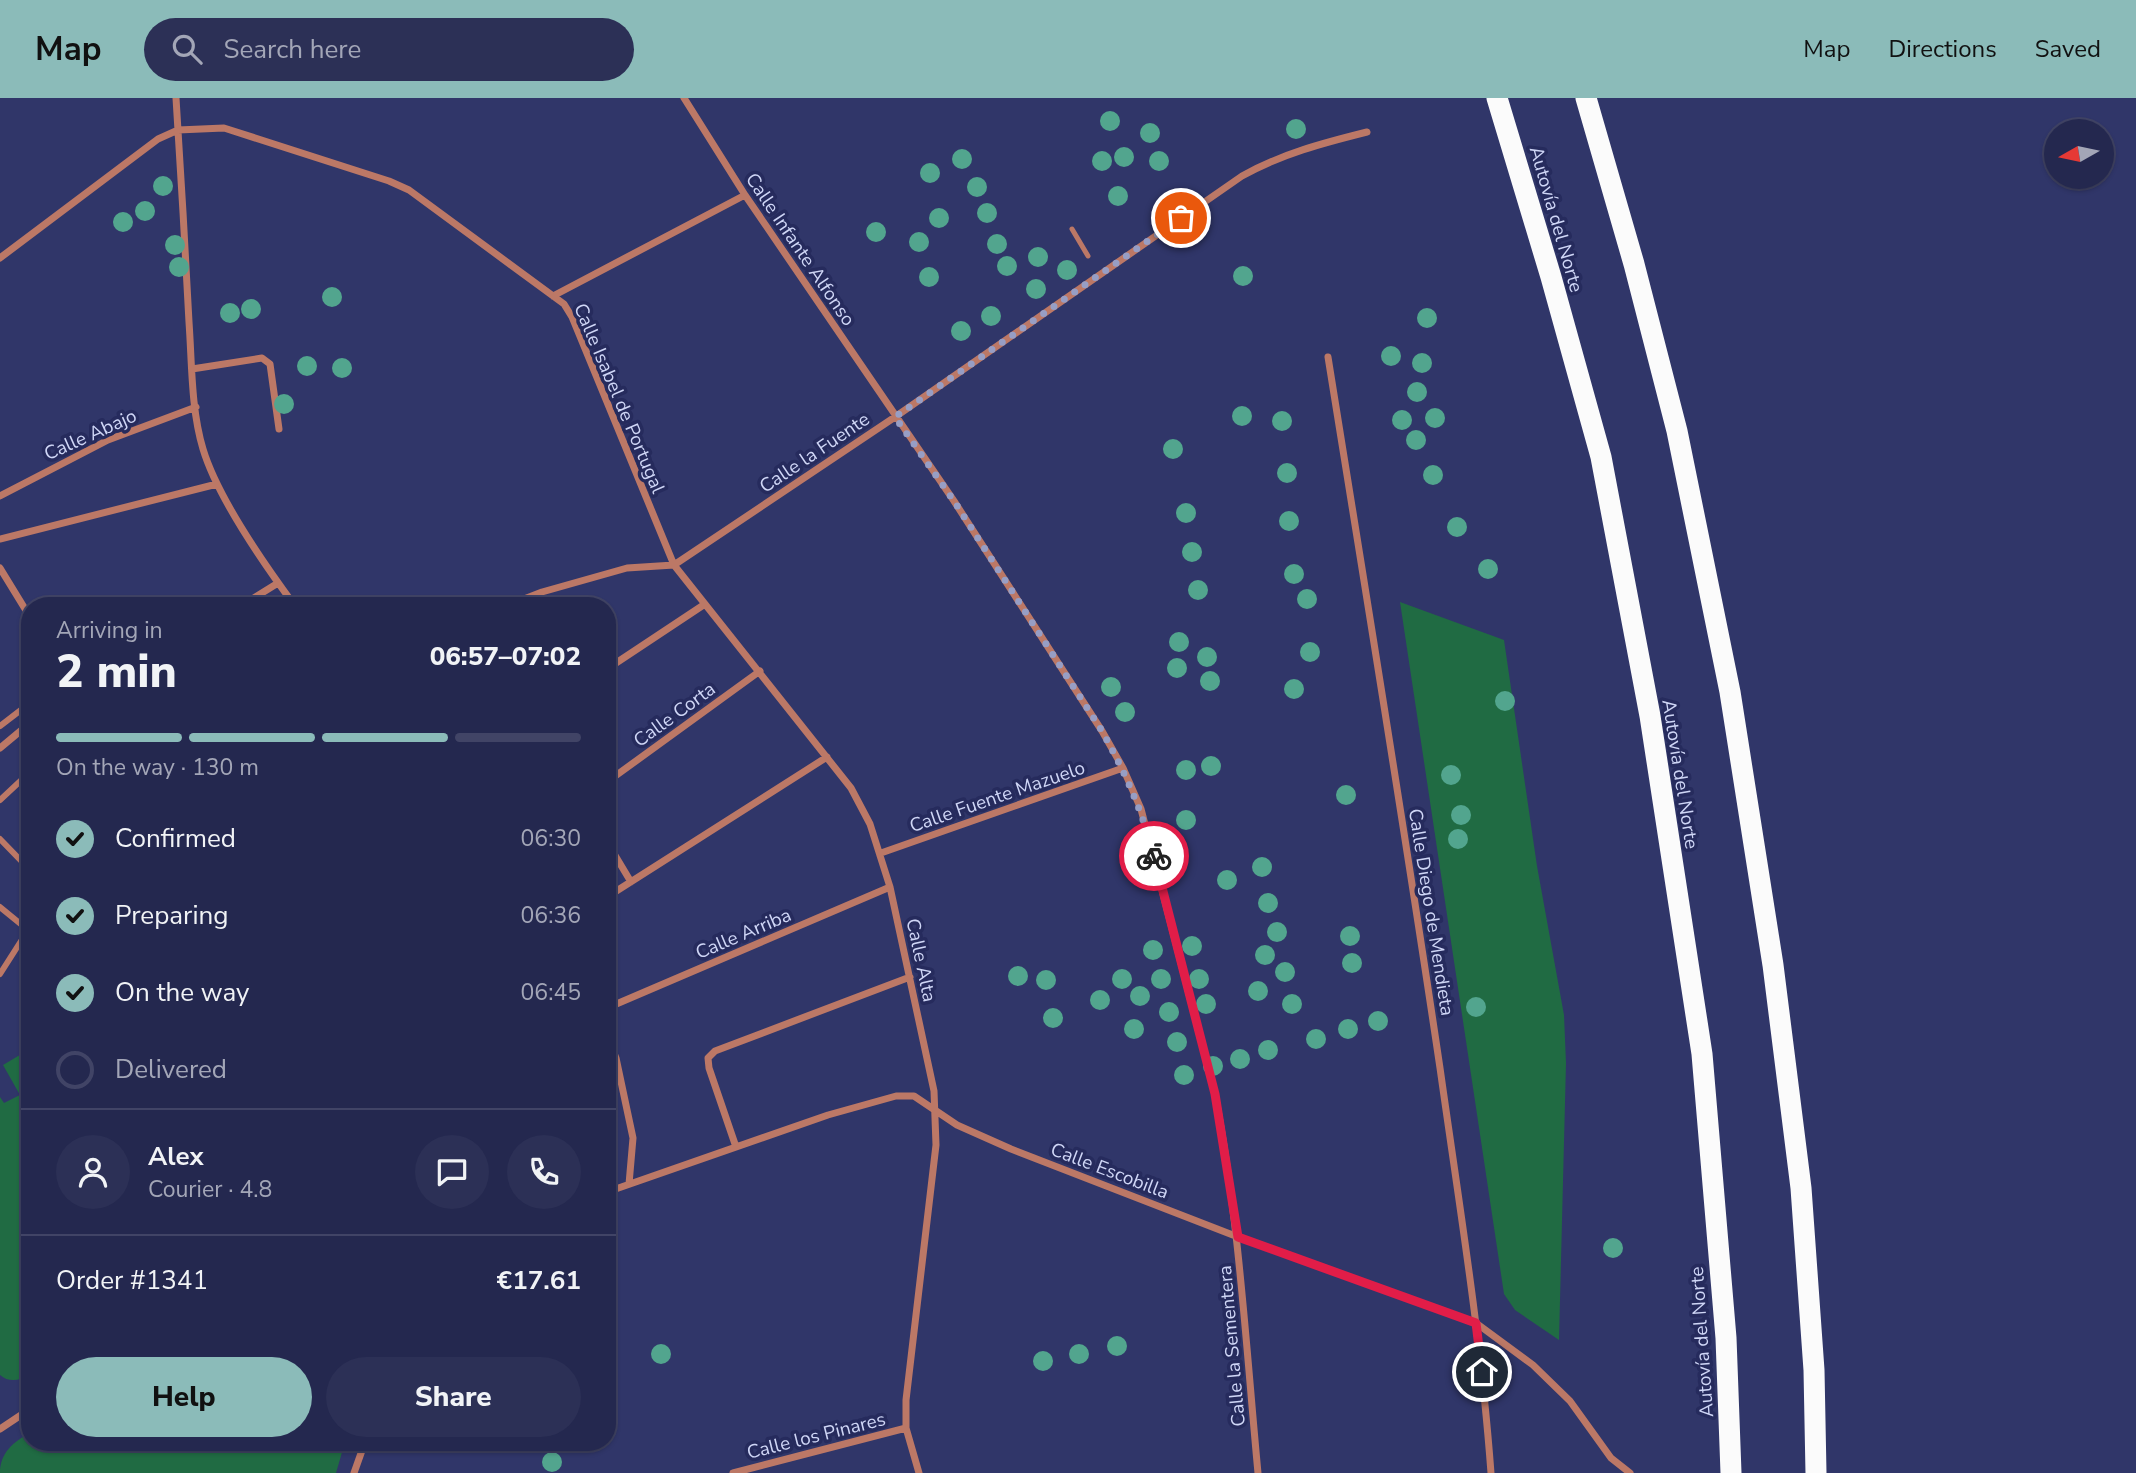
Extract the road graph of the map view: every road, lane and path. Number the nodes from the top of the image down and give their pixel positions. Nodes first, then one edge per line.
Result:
1 (176, 98) edge
2 (684, 98) edge
3 (1497, 98) edge
4 (1586, 98) edge
5 (178, 130) junction
6 (1367, 132) dead end
7 (745, 195) junction
8 (1072, 229) dead end
9 (1088, 256) dead end
10 (0, 258) edge
11 (552, 296) junction
12 (1328, 357) dead end
13 (192, 369) junction
14 (196, 407) junction
15 (895, 417) junction
16 (279, 429) dead end
17 (217, 484) junction
18 (0, 496) edge
19 (0, 539) edge
20 (674, 565) junction
21 (0, 568) edge
22 (278, 583) junction
23 (255, 597) edge
24 (288, 597) edge
25 (529, 597) edge
26 (21, 602) edge
27 (705, 604) junction
28 (616, 663) edge
29 (760, 671) junction
30 (21, 710) edge
31 (0, 726) edge
32 (21, 730) edge
33 (0, 748) edge
34 (827, 757) junction
35 (1123, 768) junction
36 (616, 775) edge
37 (21, 780) edge
38 (0, 800) edge
39 (0, 839) edge
40 (881, 853) junction
41 (616, 857) edge
42 (21, 861) edge
43 (631, 882) junction
44 (890, 887) junction
45 (616, 891) edge
46 (0, 907) edge
47 (21, 922) edge
48 (21, 941) edge
49 (0, 974) edge
50 (910, 977) junction
51 (616, 1004) edge
52 (616, 1058) edge
53 (936, 1111) junction
54 (736, 1147) junction
55 (629, 1184) junction
56 (616, 1189) edge
57 (1238, 1237) junction
58 (1476, 1323) junction
59 (21, 1415) edge
60 (906, 1428) junction
61 (0, 1429) edge
62 (362, 1451) edge
63 (354, 1473) edge
64 (733, 1473) edge
65 (919, 1473) edge
66 (1258, 1473) edge
67 (1490, 1473) edge
68 (1630, 1473) edge
69 (1731, 1473) edge
70 (1816, 1473) edge

1 - 5 street
2 - 7 street, Calle Infante Alfonso
3 - 69 highway, Autovía del Norte
4 - 70 highway
5 - 10 street, Calle Isabel de Portugal
5 - 11 street, Calle Isabel de Portugal
5 - 13 street
6 - 15 street, Calle la Fuente
7 - 11 street
7 - 15 street, Calle Infante Alfonso
8 - 9 lane
11 - 20 street, Calle Isabel de Portugal
12 - 58 street, Calle Diego de Mendieta
13 - 14 street
13 - 16 street
14 - 17 street
14 - 18 street, Calle Abajo
15 - 20 street, Calle la Fuente
15 - 35 street, Calle la Sementera
17 - 19 street
17 - 22 street
20 - 25 street
20 - 27 street, Calle Alta
21 - 26 street
22 - 23 street
22 - 24 street
27 - 28 street
27 - 29 street, Calle Alta
29 - 34 street, Calle Alta
29 - 36 street, Calle Corta
30 - 31 street
32 - 33 street
34 - 40 street, Calle Alta
34 - 43 street
35 - 40 street, Calle Fuente Mazuelo
35 - 57 street, Calle la Sementera
37 - 38 street
39 - 42 street
40 - 44 street, Calle Alta
41 - 43 street
43 - 45 street
44 - 50 street, Calle Alta
44 - 51 street, Calle Arriba
46 - 47 street
48 - 49 street
50 - 53 street, Calle Alta
50 - 54 street
52 - 55 street
53 - 54 street, Calle Escobilla
53 - 57 street, Calle Escobilla
53 - 60 street, Calle Alta
54 - 55 street, Calle Escobilla
55 - 56 street, Calle Escobilla
57 - 58 street, Calle Escobilla
57 - 66 street, Calle la Sementera
58 - 67 street, Calle Diego de Mendieta
58 - 68 street, Calle Escobilla
59 - 61 street
60 - 64 street, Calle los Pinares
60 - 65 street, Calle Alta
62 - 63 street

